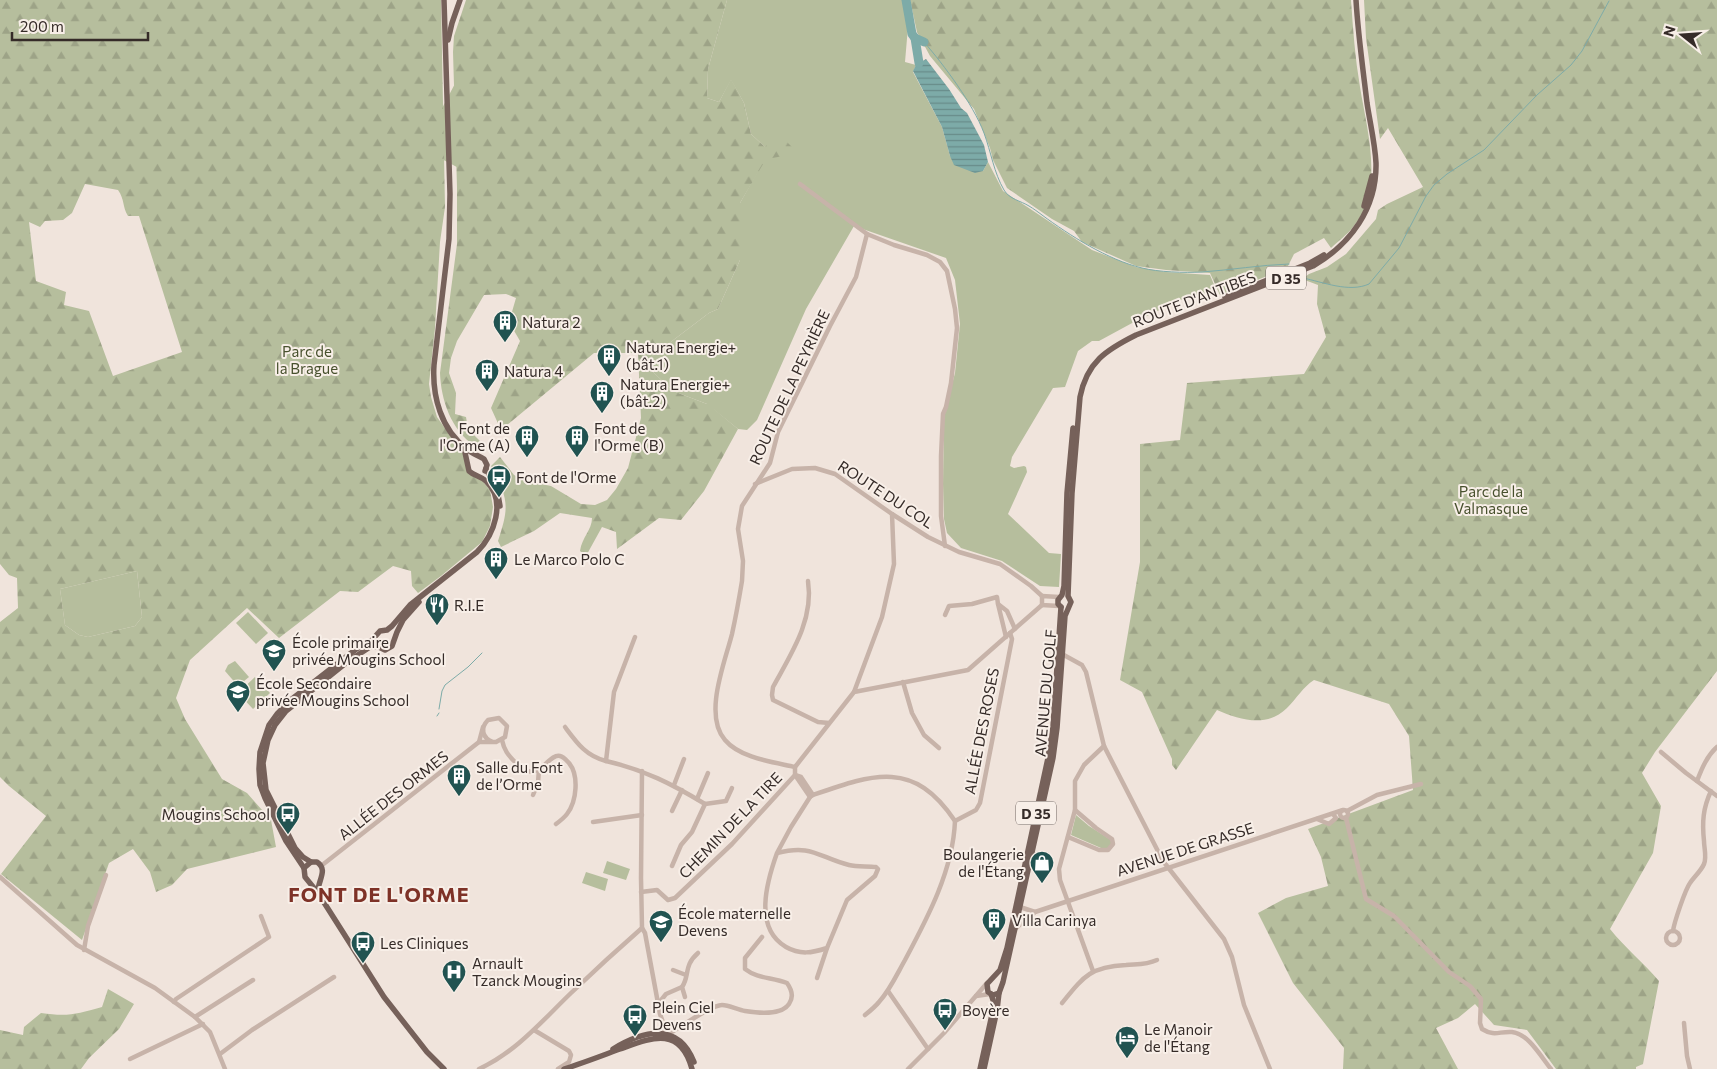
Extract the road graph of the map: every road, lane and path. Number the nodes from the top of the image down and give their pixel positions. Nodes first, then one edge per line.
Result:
1 (444, 0) edge
2 (460, 0) edge
3 (1355, 0) edge
4 (447, 59) junction
5 (800, 184) dead end
6 (867, 234) junction
7 (464, 448) junction
8 (476, 456) junction
9 (468, 462) junction
10 (486, 469) junction
11 (478, 476) junction
12 (755, 484) junction
13 (892, 514) junction
14 (945, 546) junction
15 (808, 581) dead end
16 (1042, 596) junction
17 (1063, 596) junction
18 (998, 604) junction
19 (1042, 605) junction
20 (1063, 607) junction
21 (946, 615) dead end
22 (1015, 629) junction
23 (387, 630) junction
24 (1010, 633) junction
25 (376, 636) junction
26 (395, 637) junction
27 (634, 637) dead end
28 (1006, 637) junction
29 (379, 647) junction
30 (1062, 654) junction
31 (1076, 662) junction
32 (1062, 665) junction
33 (903, 682) junction
34 (854, 692) junction
35 (829, 723) junction
36 (483, 727) junction
37 (566, 727) dead end
38 (502, 740) junction
39 (479, 742) junction
40 (494, 742) junction
41 (1104, 746) junction
42 (1717, 747) edge
43 (939, 748) dead end
44 (1661, 752) dead end
45 (684, 759) dead end
46 (606, 761) junction
47 (795, 767) junction
48 (539, 769) junction
49 (642, 771) junction
50 (708, 773) dead end
51 (795, 775) junction
52 (1697, 781) junction
53 (1421, 784) dead end
54 (674, 785) junction
55 (732, 788) dead end
56 (682, 790) junction
57 (1711, 791) junction
58 (533, 795) dead end
59 (812, 796) junction
60 (1717, 796) edge
61 (697, 799) junction
62 (706, 804) junction
63 (1075, 810) junction
64 (672, 811) dead end
65 (1345, 811) junction
66 (642, 815) junction
67 (1334, 816) junction
68 (1344, 818) junction
69 (1316, 820) junction
70 (956, 821) junction
71 (592, 822) dead end
72 (556, 824) dead end
73 (1068, 837) junction
74 (777, 853) junction
75 (311, 862) junction
76 (322, 866) junction
77 (672, 866) dead end
78 (304, 868) junction
79 (1168, 868) junction
80 (106, 875) dead end
81 (0, 877) edge
82 (321, 878) junction
83 (310, 881) junction
84 (642, 892) junction
85 (318, 893) junction
86 (1067, 902) junction
87 (1020, 907) junction
88 (1035, 912) junction
89 (1014, 915) junction
90 (261, 916) dead end
91 (642, 928) junction
92 (1016, 928) junction
93 (1674, 931) dead end
94 (762, 937) dead end
95 (827, 948) junction
96 (84, 950) junction
97 (698, 953) dead end
98 (1156, 960) dead end
99 (673, 970) dead end
100 (1093, 971) junction
101 (686, 975) junction
102 (334, 976) dead end
103 (817, 978) dead end
104 (253, 980) dead end
105 (990, 981) junction
106 (682, 987) junction
107 (1000, 990) junction
108 (888, 991) junction
109 (990, 994) junction
110 (976, 996) junction
111 (686, 997) dead end
112 (174, 1002) junction
113 (1062, 1003) dead end
114 (658, 1004) junction
115 (865, 1015) dead end
116 (195, 1017) junction
117 (1684, 1023) dead end
118 (204, 1024) junction
119 (681, 1027) junction
120 (534, 1030) junction
121 (670, 1037) junction
122 (928, 1049) junction
123 (219, 1053) junction
124 (602, 1055) junction
125 (130, 1059) dead end
126 (225, 1069) edge
127 (443, 1069) edge
128 (479, 1069) edge
129 (558, 1069) edge
130 (564, 1069) edge
131 (694, 1069) edge
132 (908, 1069) edge
133 (980, 1069) edge
134 (984, 1069) edge
135 (1270, 1069) edge
136 (1551, 1069) edge
137 (1690, 1069) edge

1 - 4 main road
2 - 4 main road
3 - 17 main road, ROUTE D'ANTIBES / D 35
4 - 7 main road
5 - 6 street
6 - 12 street, ROUTE DE LA PEYRIÈRE
6 - 14 street
7 - 8 main road
7 - 9 main road
8 - 9 main road
8 - 10 main road
9 - 11 main road
10 - 11 main road
10 - 26 main road
11 - 23 main road
12 - 13 street, ROUTE DU COL
12 - 47 street, ROUTE DE LA PEYRIÈRE
13 - 14 street, ROUTE DU COL
13 - 34 street, CHEMIN DE LA TIRE
14 - 16 street, ROUTE DU COL
15 - 35 street
16 - 17 street
16 - 19 street
17 - 20 main road
17 - 20 main road
18 - 21 street
18 - 22 street
18 - 28 street
19 - 20 street
19 - 22 street
20 - 30 main road, AVENUE DU GOLF / D 35
20 - 89 main road, AVENUE DU GOLF / D 35
22 - 24 street
23 - 25 main road
23 - 26 main road
24 - 28 street
24 - 70 street, ALLÉE DES ROSES
25 - 29 main road
25 - 78 main road
26 - 29 main road
27 - 46 street
28 - 33 street
29 - 75 main road
30 - 31 street
30 - 32 main road, AVENUE DU GOLF / D 35
31 - 32 street
31 - 41 street
32 - 87 main road, AVENUE DU GOLF / D 35
33 - 34 street
33 - 43 street
34 - 35 street, CHEMIN DE LA TIRE
35 - 47 street, CHEMIN DE LA TIRE
36 - 38 street
36 - 39 street
36 - 40 street
37 - 46 street
38 - 40 street
38 - 48 street
39 - 40 street
39 - 76 street, ALLÉE DES ORMES
41 - 63 street
41 - 79 street
42 - 52 street
44 - 52 street
45 - 54 street
46 - 49 street
47 - 51 street, CHEMIN DE LA TIRE
48 - 58 street
48 - 72 street
49 - 54 street
49 - 66 street
50 - 61 street
51 - 59 street
51 - 84 street, CHEMIN DE LA TIRE
52 - 57 street
53 - 65 street, AVENUE DE GRASSE
54 - 56 street
55 - 62 street
56 - 61 street
56 - 64 street
57 - 60 street
57 - 93 street
59 - 70 street
59 - 74 street
61 - 62 street
62 - 77 street
63 - 73 street
63 - 73 street
65 - 67 street, AVENUE DE GRASSE
65 - 68 street
66 - 71 street
66 - 84 street
67 - 68 street
67 - 69 street, AVENUE DE GRASSE
67 - 69 street
68 - 136 street
69 - 79 street, AVENUE DE GRASSE
70 - 108 street
73 - 86 street
74 - 95 street
74 - 95 street
75 - 76 main road
75 - 78 main road
76 - 82 main road
78 - 83 main road
79 - 86 street, AVENUE DE GRASSE
79 - 135 street
80 - 96 street
81 - 96 street
82 - 83 main road
82 - 85 main road
83 - 85 main road
84 - 91 street
85 - 127 main road
86 - 88 street, AVENUE DE GRASSE
86 - 100 street
87 - 88 street
87 - 89 main road
87 - 92 main road, AVENUE DU GOLF / D 35
88 - 92 street, AVENUE DE GRASSE
89 - 105 main road, AVENUE DU GOLF / D 35
90 - 112 street
91 - 114 street
91 - 120 street
92 - 107 main road, AVENUE DU GOLF / D 35
94 - 119 street
95 - 103 street
96 - 112 street
97 - 101 street
98 - 100 street
99 - 101 street
100 - 113 street
101 - 106 street
102 - 123 street
104 - 116 street
105 - 107 main road
105 - 109 main road
105 - 110 street, AVENUE DU GOLF / D 35
106 - 111 street
106 - 114 street
107 - 109 main road
107 - 134 main road, AVENUE DU GOLF
108 - 115 street
108 - 122 street
109 - 110 street
109 - 133 main road
110 - 122 street, AVENUE DU GOLF / D 35
112 - 116 street
114 - 121 street
116 - 118 street
117 - 137 street
118 - 123 street
118 - 125 street
119 - 121 street
119 - 121 street
120 - 128 street
120 - 129 street
121 - 124 main road
121 - 124 main road
121 - 131 main road
122 - 132 street, AVENUE DU GOLF / D 35
123 - 126 street
124 - 130 main road

